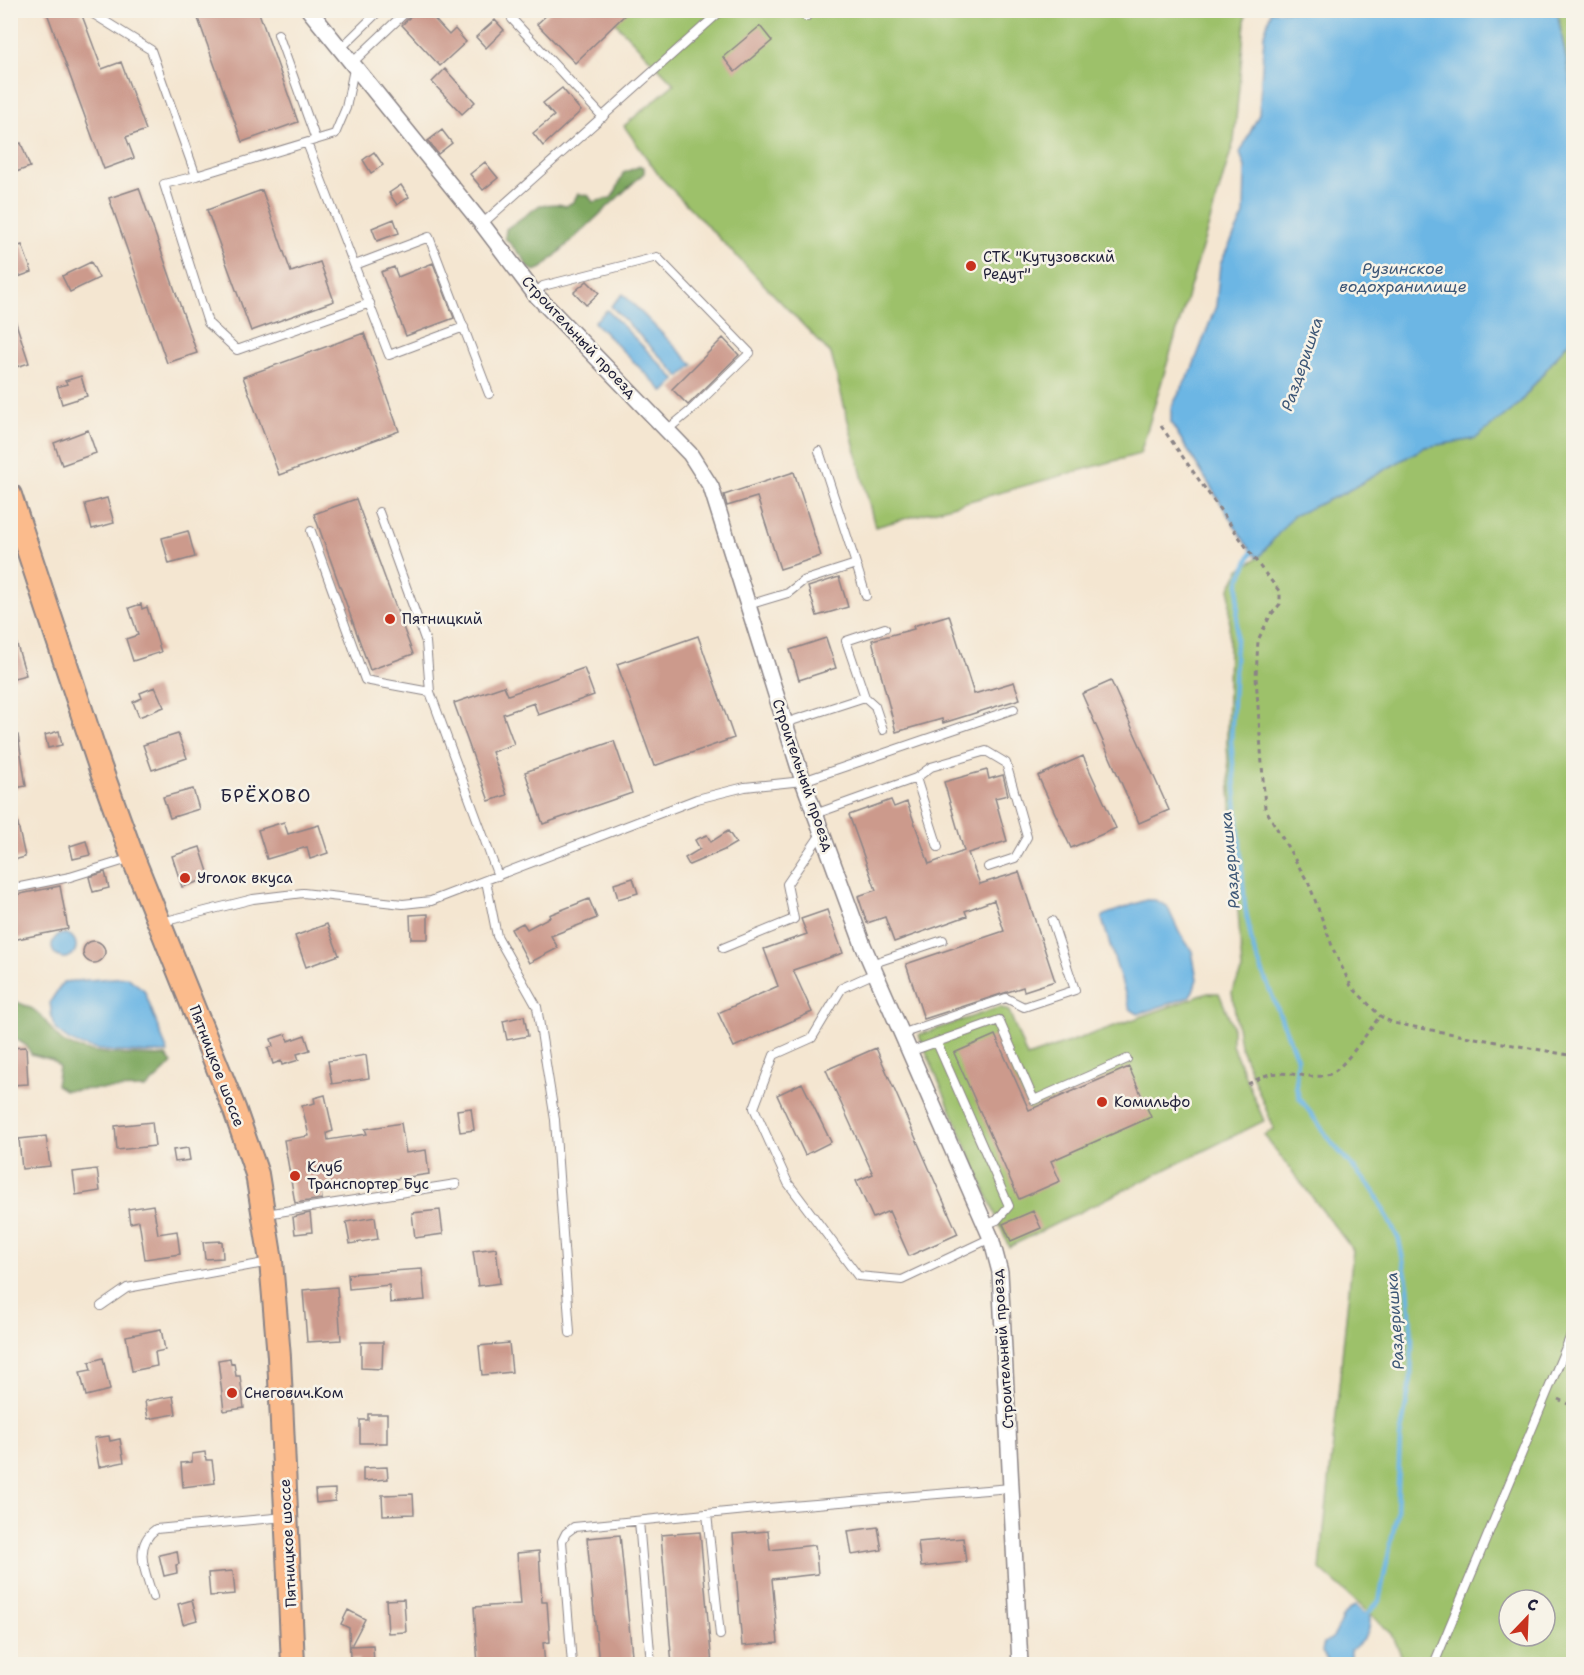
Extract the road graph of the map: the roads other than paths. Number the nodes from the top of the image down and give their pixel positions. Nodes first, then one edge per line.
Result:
1 (87, 10) edge
2 (309, 10) edge
3 (380, 10) edge
4 (408, 10) edge
5 (722, 10) edge
6 (512, 19) dead end
7 (278, 34) dead end
8 (339, 50) junction
9 (352, 67) junction
10 (603, 117) junction
11 (316, 140) junction
12 (307, 143) junction
13 (196, 176) junction
14 (482, 224) junction
15 (355, 266) junction
16 (535, 294) junction
17 (370, 303) junction
18 (464, 327) junction
19 (489, 394) dead end
20 (667, 430) junction
21 (819, 451) dead end
22 (10, 495) edge
23 (379, 512) dead end
24 (311, 531) dead end
25 (18, 541) edge
26 (856, 564) junction
27 (866, 596) dead end
28 (748, 605) junction
29 (885, 628) dead end
30 (430, 692) junction
31 (865, 697) junction
32 (1014, 709) dead end
33 (785, 723) junction
34 (883, 730) dead end
35 (916, 778) junction
36 (803, 781) junction
37 (815, 814) junction
38 (822, 832) junction
39 (938, 847) dead end
40 (133, 858) junction
41 (988, 867) dead end
42 (498, 876) junction
43 (486, 881) junction
44 (10, 889) edge
45 (1052, 921) dead end
46 (160, 922) junction
47 (943, 940) dead end
48 (723, 948) dead end
49 (873, 969) junction
50 (902, 1034) junction
51 (937, 1042) junction
52 (909, 1052) junction
53 (1126, 1059) dead end
54 (456, 1184) dead end
55 (264, 1214) junction
56 (988, 1232) junction
57 (271, 1261) junction
58 (101, 1306) dead end
59 (1574, 1328) edge
60 (570, 1333) dead end
61 (1011, 1488) junction
62 (707, 1514) junction
63 (286, 1517) junction
64 (639, 1521) junction
65 (153, 1597) dead end
66 (720, 1635) dead end
67 (293, 1665) edge
68 (572, 1665) edge
69 (651, 1665) edge
70 (1020, 1665) edge
71 (1434, 1665) edge

1 - 13 lane
2 - 8 street, Строительный проезд
3 - 8 lane
4 - 9 lane
5 - 10 lane
6 - 10 lane
7 - 11 lane
8 - 9 street, Строительный проезд
9 - 11 lane
9 - 14 street, Строительный проезд
10 - 14 lane
11 - 12 lane
12 - 13 lane
12 - 15 lane
13 - 17 lane
14 - 16 street, Строительный проезд
15 - 17 lane
15 - 18 lane
16 - 20 street, Строительный проезд
16 - 20 lane
17 - 18 lane
18 - 19 lane
20 - 28 street, Строительный проезд
21 - 26 lane
22 - 25 main road, Пятницкое шоссе
23 - 30 lane
24 - 30 lane
25 - 40 main road, Пятницкое шоссе
26 - 27 lane
26 - 28 lane
28 - 33 street, Строительный проезд
29 - 31 lane
30 - 42 lane
31 - 33 lane
31 - 34 lane
32 - 36 lane
33 - 36 street, Строительный проезд
35 - 37 lane
35 - 39 lane
35 - 41 lane
36 - 37 street, Строительный проезд
36 - 42 lane
37 - 38 street, Строительный проезд
38 - 48 lane
38 - 49 street, Строительный проезд
40 - 44 lane
40 - 46 main road, Пятницкое шоссе
42 - 43 lane
43 - 46 lane
43 - 60 lane
45 - 50 lane
46 - 55 main road, Пятницкое шоссе
47 - 49 lane
49 - 50 street, Строительный проезд
49 - 56 lane
50 - 52 street, Строительный проезд
51 - 52 lane
51 - 53 lane
51 - 56 lane
52 - 56 street, Строительный проезд
54 - 55 lane
55 - 57 main road, Пятницкое шоссе
56 - 61 street, Строительный проезд
57 - 58 lane
57 - 63 main road, Пятницкое шоссе
59 - 71 lane
61 - 62 lane
61 - 70 street, Строительный проезд
62 - 64 lane
62 - 66 lane
63 - 65 lane
63 - 67 main road, Пятницкое шоссе
64 - 68 lane
64 - 69 lane

